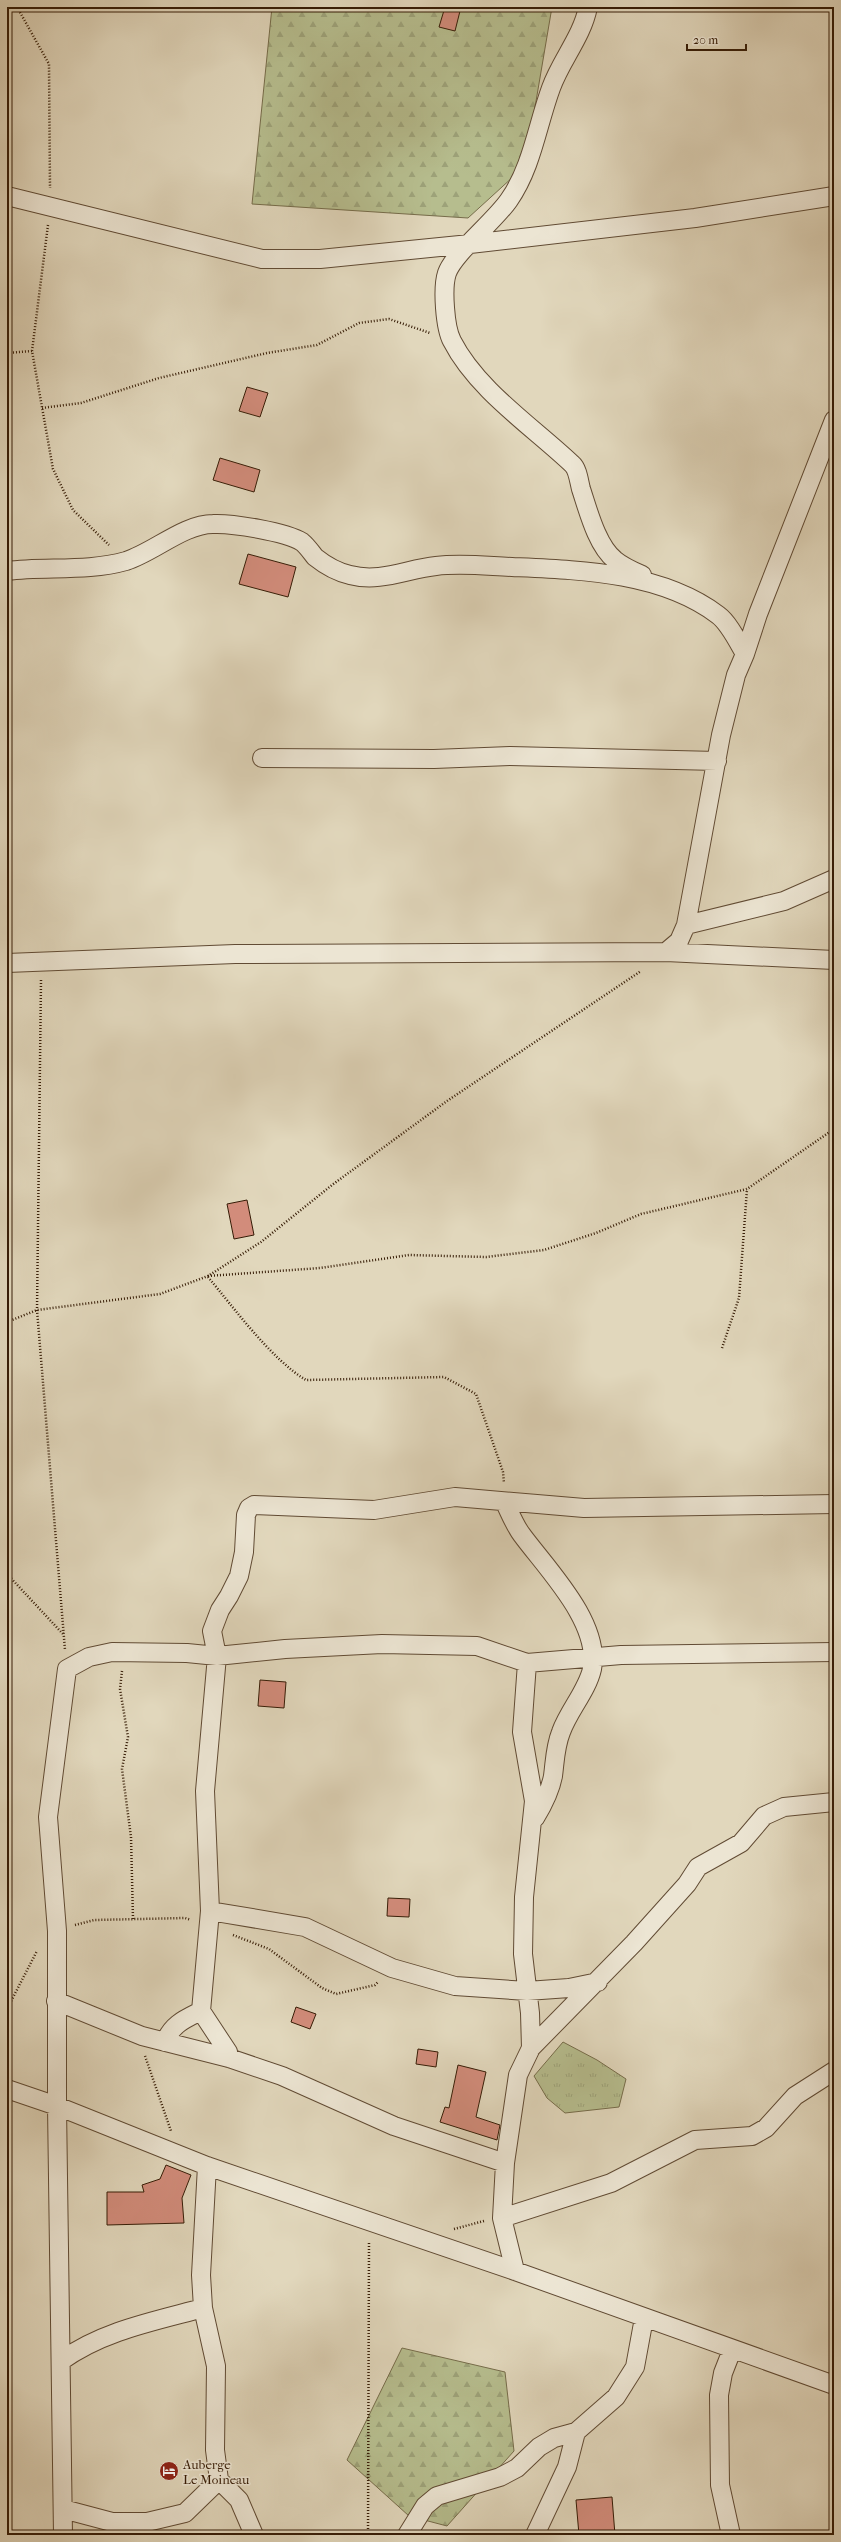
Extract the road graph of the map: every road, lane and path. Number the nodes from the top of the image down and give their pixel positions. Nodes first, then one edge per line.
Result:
1 (16, 7) edge
2 (588, 7) edge
3 (7, 196) edge
4 (834, 196) edge
5 (50, 207) junction
6 (470, 244) junction
7 (451, 340) junction
8 (32, 351) junction
9 (7, 353) edge
10 (42, 408) junction
11 (834, 420) edge
12 (125, 561) junction
13 (7, 571) edge
14 (662, 586) junction
15 (745, 654) junction
16 (262, 758) dead end
17 (717, 761) junction
18 (834, 879) edge
19 (686, 925) junction
20 (666, 952) junction
21 (834, 960) edge
22 (41, 961) junction
23 (7, 963) edge
24 (643, 970) dead end
25 (834, 1129) edge
26 (747, 1189) junction
27 (208, 1276) junction
28 (37, 1310) junction
29 (7, 1322) edge
30 (722, 1348) dead end
31 (505, 1503) junction
32 (834, 1504) edge
33 (7, 1574) edge
34 (64, 1634) junction
35 (834, 1652) edge
36 (126, 1653) junction
37 (217, 1656) junction
38 (593, 1658) junction
39 (527, 1663) junction
40 (67, 1669) junction
41 (834, 1802) edge
42 (533, 1823) junction
43 (210, 1911) junction
44 (132, 1919) dead end
45 (26, 1974) dead end
46 (598, 1982) junction
47 (527, 1991) junction
48 (56, 2002) junction
49 (7, 2009) edge
50 (201, 2011) junction
51 (142, 2036) junction
52 (165, 2042) junction
53 (531, 2048) junction
54 (229, 2058) junction
55 (834, 2071) edge
56 (7, 2089) edge
57 (57, 2106) junction
58 (179, 2154) junction
59 (505, 2163) junction
60 (208, 2166) junction
61 (502, 2218) junction
62 (369, 2221) junction
63 (426, 2241) junction
64 (515, 2271) junction
65 (203, 2308) junction
66 (644, 2318) junction
67 (732, 2350) junction
68 (61, 2361) junction
69 (834, 2385) edge
70 (576, 2432) junction
71 (219, 2480) junction
72 (63, 2509) junction
73 (63, 2535) edge
74 (254, 2535) edge
75 (368, 2535) edge
76 (407, 2535) edge
77 (535, 2535) edge
78 (731, 2535) edge

1 - 5 path
2 - 6 street
3 - 5 street
4 - 6 street
5 - 6 street
5 - 8 path
6 - 7 street
7 - 10 path
7 - 14 street
8 - 9 path
8 - 10 path
10 - 12 path
11 - 15 street
12 - 13 street
12 - 14 street
14 - 15 street
15 - 17 street
16 - 17 street
17 - 19 street
18 - 19 street
19 - 20 street
20 - 21 street
20 - 22 street
22 - 23 street
22 - 28 path
24 - 27 path
25 - 26 path
26 - 27 path
26 - 30 path
27 - 28 path
27 - 31 path
28 - 29 path
28 - 34 path
31 - 32 street
31 - 37 street
31 - 38 street
33 - 34 path
34 - 40 path
35 - 38 street
36 - 37 street
36 - 40 street
36 - 44 path
37 - 39 street
37 - 43 street
38 - 39 street
38 - 42 street
39 - 42 street
40 - 48 street
41 - 46 street
42 - 47 street
43 - 47 street
43 - 50 street
45 - 49 path
46 - 47 street
46 - 53 street
47 - 53 street
48 - 51 street
48 - 57 street
50 - 52 street
50 - 54 street
51 - 52 street
51 - 58 path
52 - 54 street
53 - 59 street
54 - 59 street
55 - 61 street
56 - 57 street
57 - 58 street
57 - 68 street
58 - 60 street
59 - 61 street
60 - 62 street
60 - 65 street
61 - 63 path
61 - 64 street
62 - 63 street
62 - 75 path
63 - 64 street
64 - 66 street
65 - 68 street
65 - 71 street
66 - 67 street
66 - 70 street
67 - 69 street
67 - 78 street
68 - 72 street
70 - 76 street
70 - 77 street
71 - 72 street
71 - 74 street
72 - 73 street

